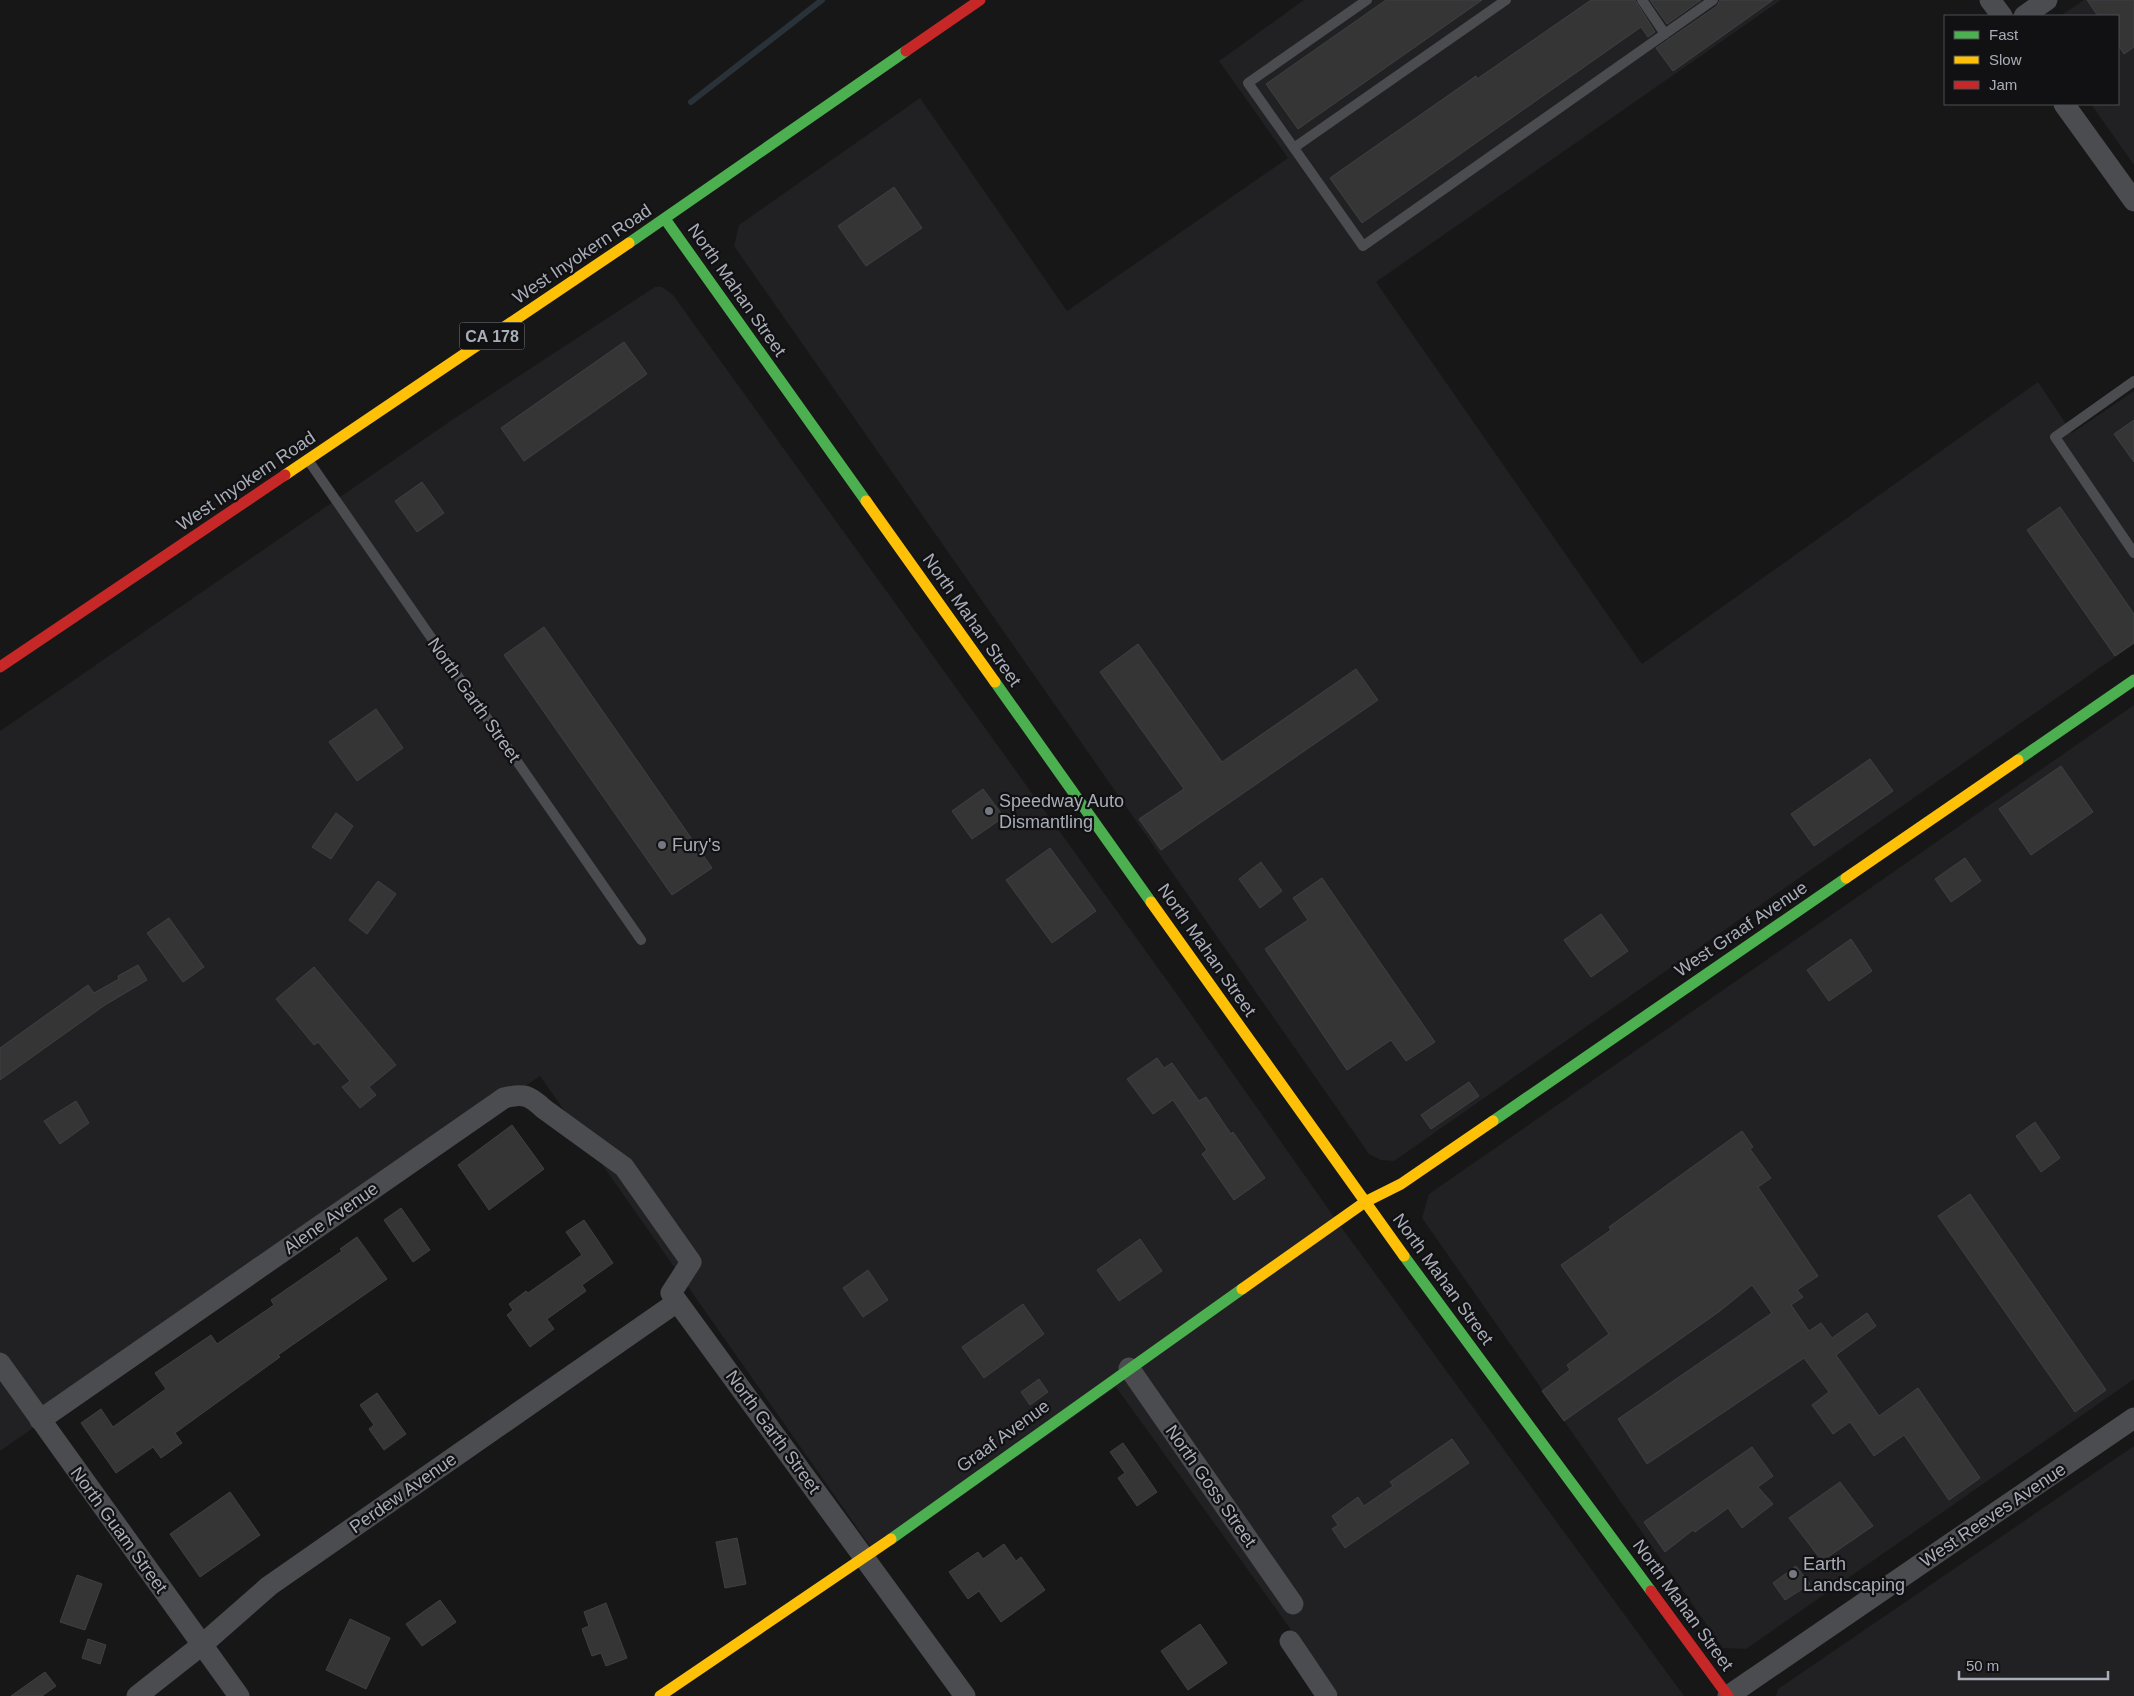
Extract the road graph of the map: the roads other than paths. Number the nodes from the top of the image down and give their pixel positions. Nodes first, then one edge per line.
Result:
1 (980, 0) edge
2 (1367, 0) edge
3 (1506, 0) edge
4 (1642, 0) edge
5 (1713, 0) edge
6 (1990, 0) edge
7 (2047, 0) edge
8 (2001, 15) edge
9 (2025, 15) edge
10 (1665, 34) junction
11 (2065, 105) edge
12 (1294, 147) junction
13 (2134, 202) edge
14 (665, 219) junction
15 (2134, 381) edge
16 (308, 460) junction
17 (2134, 552) edge
18 (0, 667) edge
19 (2134, 680) edge
20 (641, 940) dead end
21 (1364, 1202) junction
22 (678, 1302) junction
23 (0, 1363) edge
24 (1129, 1368) junction
25 (2134, 1418) edge
26 (40, 1420) junction
27 (865, 1557) junction
28 (1293, 1604) dead end
29 (1290, 1641) dead end
30 (203, 1644) junction
31 (138, 1696) edge
32 (239, 1696) edge
33 (660, 1696) edge
34 (965, 1696) edge
35 (1327, 1696) edge
36 (1728, 1696) edge

1 - 14 street, West Inyokern Road / CA 178
2 - 12 lane
3 - 12 lane
4 - 10 lane
5 - 10 lane
6 - 8 street
7 - 9 street
10 - 12 lane
11 - 13 street
14 - 16 street, West Inyokern Road / CA 178
14 - 21 street, North Mahan Street
15 - 17 lane
16 - 18 street, West Inyokern Road / CA 178
16 - 20 lane, North Garth Street
19 - 21 street, West Graaf Avenue
21 - 24 street, Graaf Avenue
21 - 36 street, North Mahan Street
22 - 26 street, Alene Avenue
22 - 27 street, North Garth Street
22 - 30 street, Perdew Avenue
23 - 26 street, North Guam Street
24 - 27 street, Graaf Avenue
24 - 28 street, North Goss Street
25 - 36 street, West Reeves Avenue
26 - 30 street, North Guam Street
27 - 33 street, Graaf Avenue
27 - 34 street, North Garth Street
29 - 35 street
30 - 31 street, Perdew Avenue
30 - 32 street, North Guam Street

